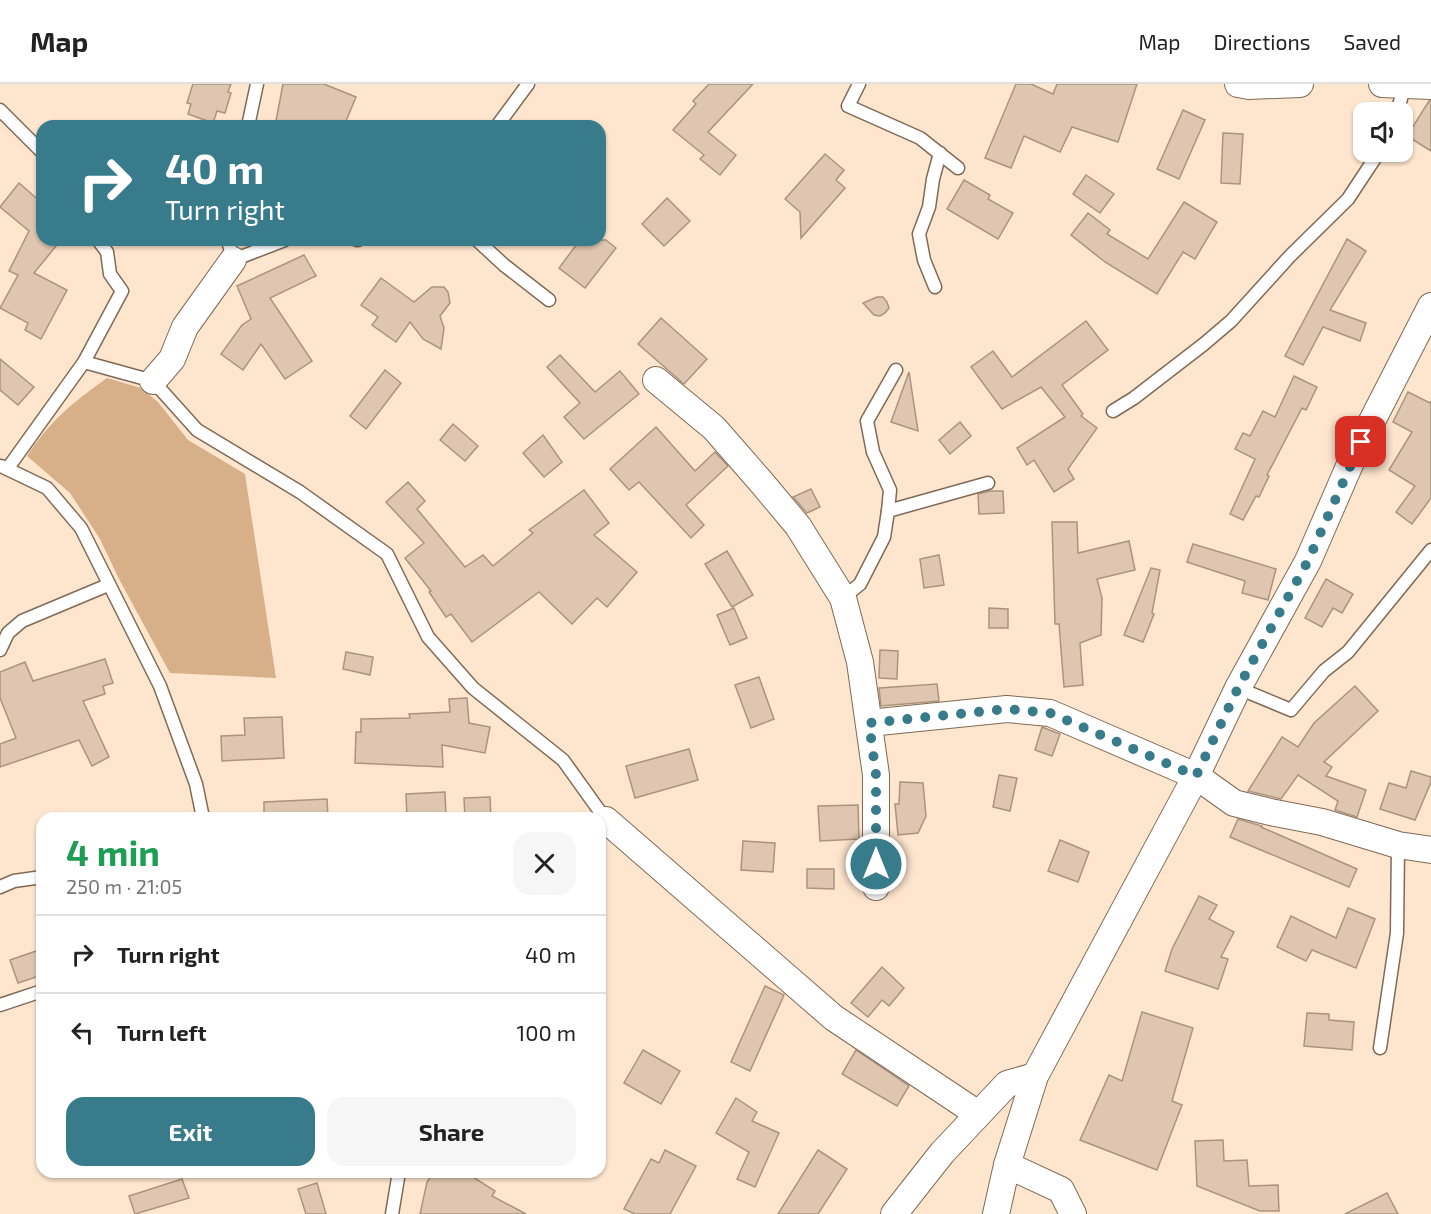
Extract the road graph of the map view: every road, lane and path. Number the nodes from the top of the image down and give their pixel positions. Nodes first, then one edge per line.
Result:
1 (257, 84) edge
2 (528, 84) edge
3 (859, 84) edge
4 (1300, 84) edge
5 (1246, 85) edge
6 (1394, 85) edge
7 (1431, 86) edge
8 (1396, 102) edge
9 (0, 110) edge
10 (249, 120) edge
11 (501, 120) edge
12 (36, 146) edge
13 (940, 153) junction
14 (1372, 162) edge
15 (958, 168) dead end
16 (102, 246) edge
17 (252, 246) edge
18 (483, 246) edge
19 (230, 250) edge
20 (935, 286) dead end
21 (549, 300) dead end
22 (1431, 306) edge
23 (84, 362) junction
24 (896, 370) dead end
25 (656, 380) dead end
26 (153, 381) junction
27 (1113, 411) dead end
28 (4, 467) edge
29 (988, 483) dead end
30 (888, 512) junction
31 (1431, 550) edge
32 (108, 585) junction
33 (843, 598) junction
34 (0, 650) edge
35 (1238, 688) junction
36 (869, 723) junction
37 (1196, 776) junction
38 (202, 812) edge
39 (596, 812) edge
40 (606, 826) edge
41 (1398, 845) junction
42 (1431, 850) edge
43 (36, 878) edge
44 (0, 887) edge
45 (876, 887) dead end
46 (36, 993) edge
47 (0, 1005) edge
48 (1380, 1048) dead end
49 (1035, 1076) junction
50 (978, 1114) junction
51 (1007, 1165) junction
52 (398, 1178) edge
53 (392, 1214) edge
54 (894, 1214) edge
55 (996, 1214) edge
56 (1073, 1214) edge

1 - 10 lane
2 - 11 lane
3 - 13 lane
4 - 5 street
6 - 7 street
6 - 8 lane
9 - 12 lane
13 - 15 lane
13 - 20 lane
14 - 27 lane
16 - 23 lane
17 - 19 lane
18 - 21 lane
19 - 26 street
22 - 35 street
23 - 26 lane
23 - 28 lane
24 - 30 lane
25 - 33 street
26 - 39 lane
28 - 32 lane
29 - 30 lane
30 - 33 lane
31 - 35 lane
32 - 34 lane
32 - 38 lane
33 - 36 street
35 - 37 street
36 - 37 street
36 - 45 street
37 - 41 street
37 - 49 street
40 - 50 street
41 - 42 street
41 - 48 lane
43 - 44 lane
46 - 47 lane
49 - 50 street
49 - 51 street
50 - 54 street
51 - 55 street
51 - 56 street
52 - 53 lane

